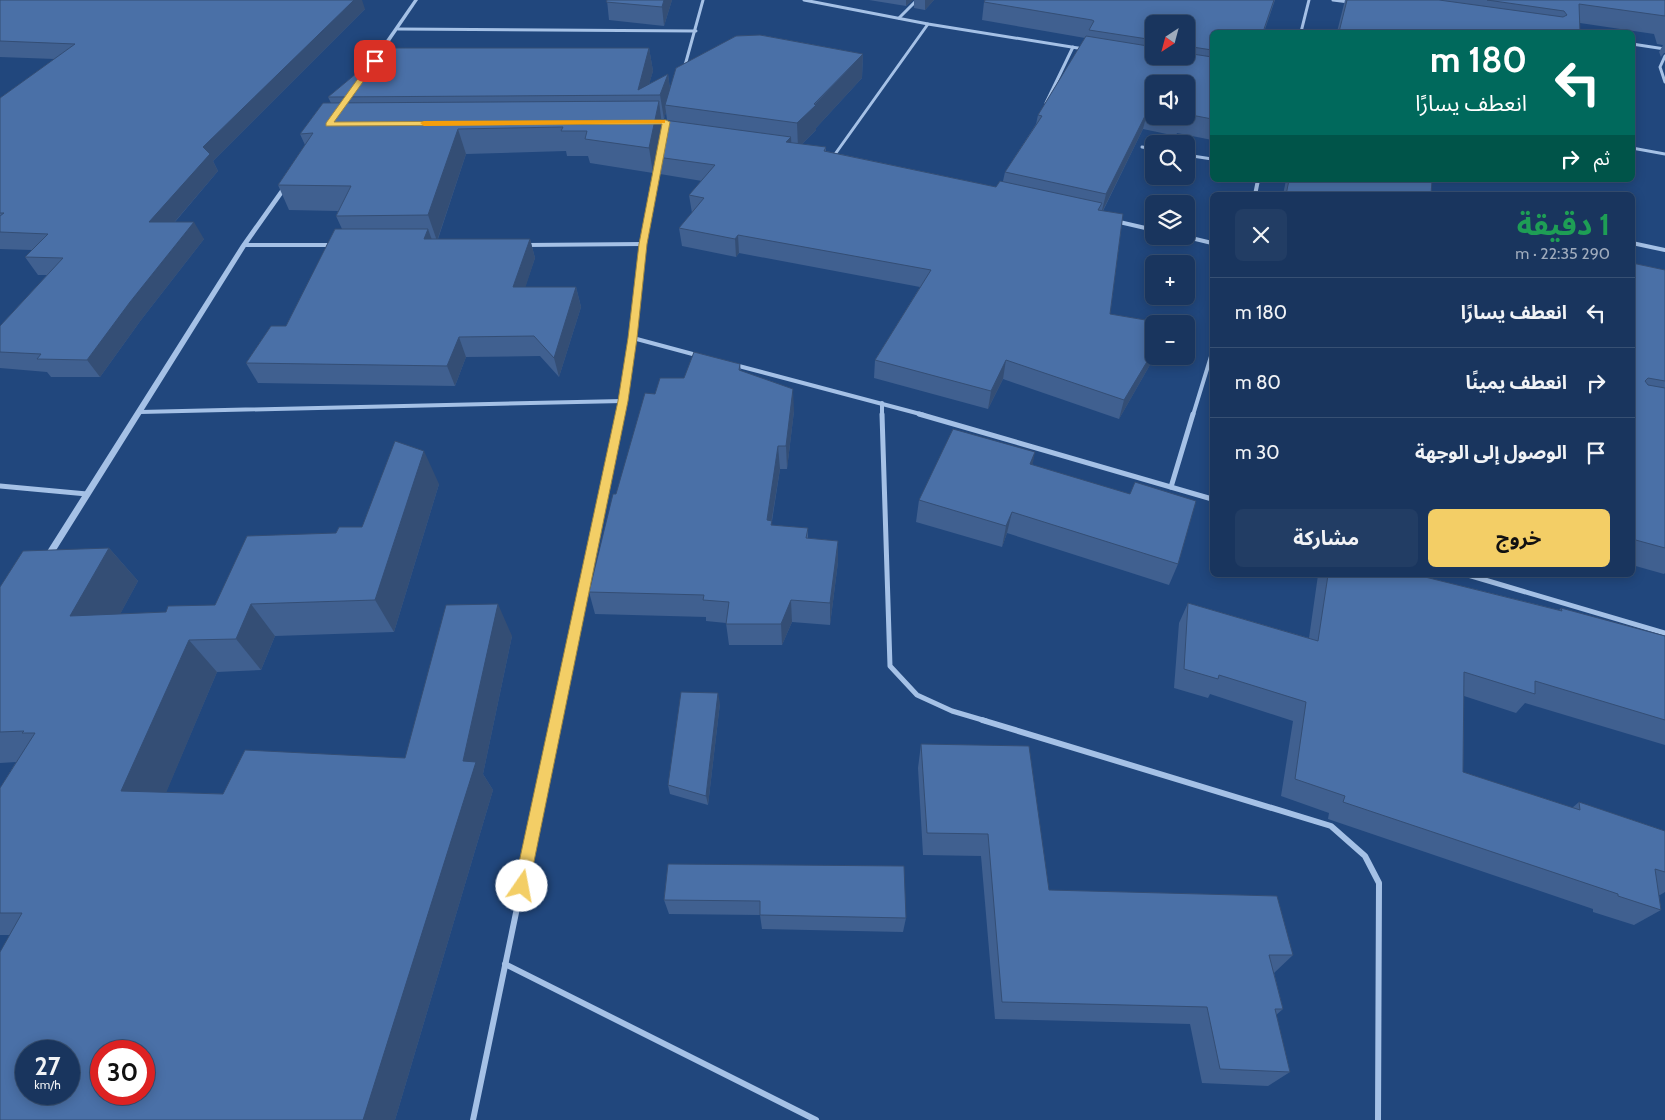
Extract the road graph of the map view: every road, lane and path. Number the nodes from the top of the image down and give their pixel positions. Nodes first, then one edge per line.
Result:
1 (416, 0) edge
2 (703, 0) edge
3 (804, 0) edge
4 (917, 0) edge
5 (1308, 0) edge
6 (1333, 0) edge
7 (1352, 3) edge
8 (899, 18) junction
9 (928, 24) junction
10 (398, 29) junction
11 (1301, 30) edge
12 (696, 31) junction
13 (1635, 44) edge
14 (1073, 47) junction
15 (1665, 49) edge
16 (1091, 51) edge
17 (1665, 56) edge
18 (369, 69) edge
19 (681, 76) edge
20 (1665, 82) edge
21 (1043, 109) edge
22 (1142, 148) dead end
23 (1145, 148) edge
24 (1635, 149) edge
25 (661, 152) edge
26 (1665, 154) edge
27 (824, 156) edge
28 (1195, 156) edge
29 (833, 157) junction
30 (843, 159) edge
31 (1210, 159) edge
32 (289, 180) edge
33 (1107, 219) edge
34 (1145, 228) edge
35 (1195, 239) edge
36 (1210, 243) edge
37 (643, 244) junction
38 (1635, 244) edge
39 (244, 245) junction
40 (344, 245) edge
41 (523, 245) edge
42 (1665, 250) edge
43 (633, 338) junction
44 (710, 358) edge
45 (1210, 360) edge
46 (729, 363) edge
47 (623, 401) junction
48 (882, 404) junction
49 (140, 412) junction
50 (0, 486) edge
51 (1171, 487) junction
52 (87, 494) junction
53 (1210, 499) edge
54 (41, 569) edge
55 (1475, 577) edge
56 (1665, 634) edge
57 (505, 964) junction
58 (473, 1120) edge
59 (816, 1120) edge
60 (1378, 1120) edge

1 - 10 street
2 - 12 street
3 - 8 street
4 - 8 street
5 - 11 street
6 - 7 street
8 - 9 street
9 - 14 street
9 - 29 street
10 - 12 street
10 - 18 street
12 - 19 street
13 - 15 street
14 - 16 street
14 - 21 street
17 - 20 street
22 - 23 street
24 - 26 street
25 - 37 street
27 - 29 street
28 - 31 street
29 - 30 street
32 - 39 street
33 - 34 street
35 - 36 street
37 - 41 street
37 - 43 street
38 - 42 street
39 - 40 street
39 - 49 street
43 - 44 street
43 - 47 street
45 - 51 street
46 - 48 street
47 - 49 street
47 - 57 street
48 - 51 street
48 - 60 street
49 - 52 street
50 - 52 street
51 - 53 street
52 - 54 street
55 - 56 street
57 - 58 street
57 - 59 street

